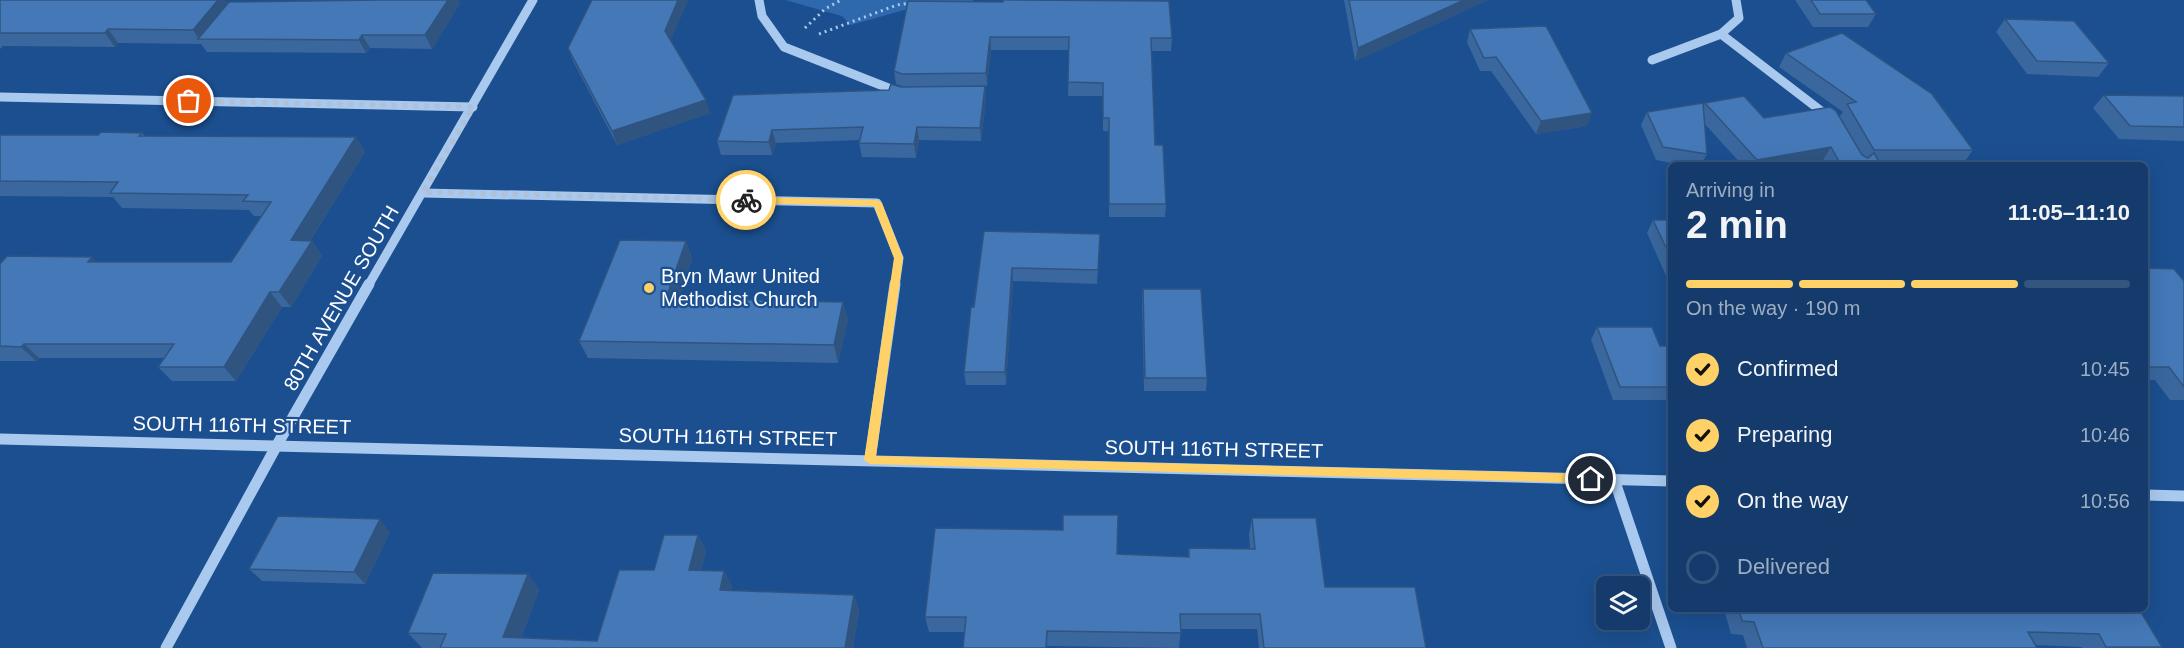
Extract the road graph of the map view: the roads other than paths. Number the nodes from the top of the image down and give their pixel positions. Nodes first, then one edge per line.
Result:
1 (533, 0) edge
2 (759, 0) edge
3 (1736, 0) edge
4 (1721, 34) junction
5 (1652, 60) dead end
6 (914, 93) edge
7 (0, 97) edge
8 (473, 107) junction
9 (1838, 129) edge
10 (423, 192) junction
11 (0, 439) edge
12 (277, 445) junction
13 (870, 460) junction
14 (1614, 479) junction
15 (1668, 481) edge
16 (2148, 495) edge
17 (2184, 496) edge
18 (166, 648) edge
19 (1671, 648) edge

1 - 8 street, 80TH AVENUE SOUTH
2 - 6 street
3 - 4 street
4 - 5 street
4 - 9 street
7 - 8 street
8 - 10 street, 80TH AVENUE SOUTH
10 - 12 street, 80TH AVENUE SOUTH
10 - 13 street
11 - 12 street, SOUTH 116TH STREET
12 - 13 street, SOUTH 116TH STREET
12 - 18 street, 80TH AVENUE SOUTH
13 - 14 street, SOUTH 116TH STREET
14 - 15 street, SOUTH 116TH STREET
14 - 19 street
16 - 17 street

